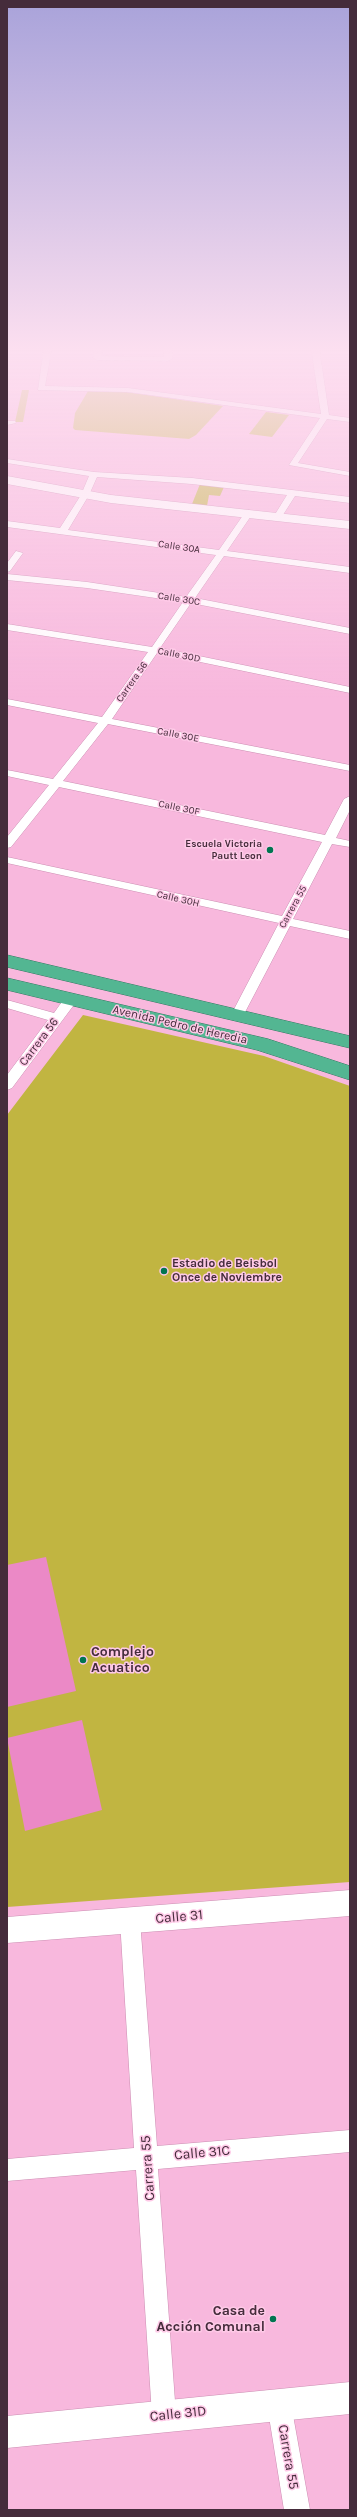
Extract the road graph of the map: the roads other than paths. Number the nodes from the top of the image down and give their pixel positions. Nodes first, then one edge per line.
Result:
1 (30, 464) edge
2 (293, 464) edge
3 (94, 474) junction
4 (350, 474) edge
5 (7, 480) edge
6 (293, 493) junction
7 (85, 495) junction
8 (350, 500) edge
9 (249, 513) junction
10 (278, 516) junction
11 (7, 524) edge
12 (350, 525) edge
13 (63, 531) junction
14 (19, 553) dead end
15 (223, 553) junction
16 (7, 569) edge
17 (350, 570) edge
18 (7, 577) edge
19 (189, 600) junction
20 (7, 627) edge
21 (350, 631) edge
22 (154, 650) junction
23 (350, 690) edge
24 (7, 702) edge
25 (105, 721) junction
26 (350, 768) edge
27 (7, 773) edge
28 (55, 782) junction
29 (350, 799) edge
30 (330, 840) junction
31 (350, 844) edge
32 (7, 845) edge
33 (7, 860) edge
34 (284, 922) junction
35 (350, 935) edge
36 (7, 961) edge
37 (7, 984) edge
38 (71, 999) junction
39 (7, 1004) edge
40 (237, 1015) junction
41 (56, 1018) junction
42 (350, 1042) edge
43 (350, 1073) edge
44 (7, 1084) edge
45 (350, 1903) edge
46 (130, 1920) junction
47 (7, 1930) edge
48 (350, 2141) edge
49 (148, 2158) junction
50 (7, 2170) edge
51 (350, 2398) edge
52 (279, 2404) junction
53 (164, 2415) junction
54 (7, 2432) edge
55 (297, 2510) edge

1 - 3 street
2 - 4 street
3 - 6 street
3 - 7 street
5 - 7 main road
6 - 8 street
6 - 10 street
7 - 9 main road
7 - 13 street
9 - 10 main road
9 - 15 street, Carrera 56
10 - 12 main road
11 - 13 street, Calle 30A
13 - 15 street, Calle 30A
14 - 16 street
15 - 17 street, Calle 30A
15 - 19 street, Carrera 56
18 - 19 street, Calle 30C
19 - 21 street, Calle 30C
19 - 22 street, Carrera 56
20 - 22 street, Calle 30D
22 - 23 street, Calle 30D
22 - 25 street, Carrera 56
24 - 25 street, Calle 30E
25 - 26 street, Calle 30E
25 - 28 street, Carrera 56
27 - 28 street, Calle 30F
28 - 30 street, Calle 30F
28 - 32 street, Carrera 56
29 - 30 street, Carrera 55
30 - 31 street, Calle 30F
30 - 34 street, Carrera 55
33 - 34 street, Calle 30H
34 - 35 street, Calle 30H
34 - 40 street, Carrera 55
36 - 40 highway, Avenida Pedro de Heredia
37 - 38 highway, Avenida Pedro de Heredia
38 - 41 street, Carrera 56
38 - 43 highway, Avenida Pedro de Heredia
39 - 41 street
40 - 42 highway, Avenida Pedro de Heredia
41 - 44 street, Carrera 56
45 - 46 street, Calle 31
46 - 47 street, Calle 31
46 - 49 street, Carrera 55
48 - 49 street, Calle 31C
49 - 50 street, Calle 31C
49 - 53 street, Carrera 55
51 - 52 street, Calle 31D
52 - 53 street, Calle 31D
52 - 55 street, Carrera 55
53 - 54 street, Calle 31D

